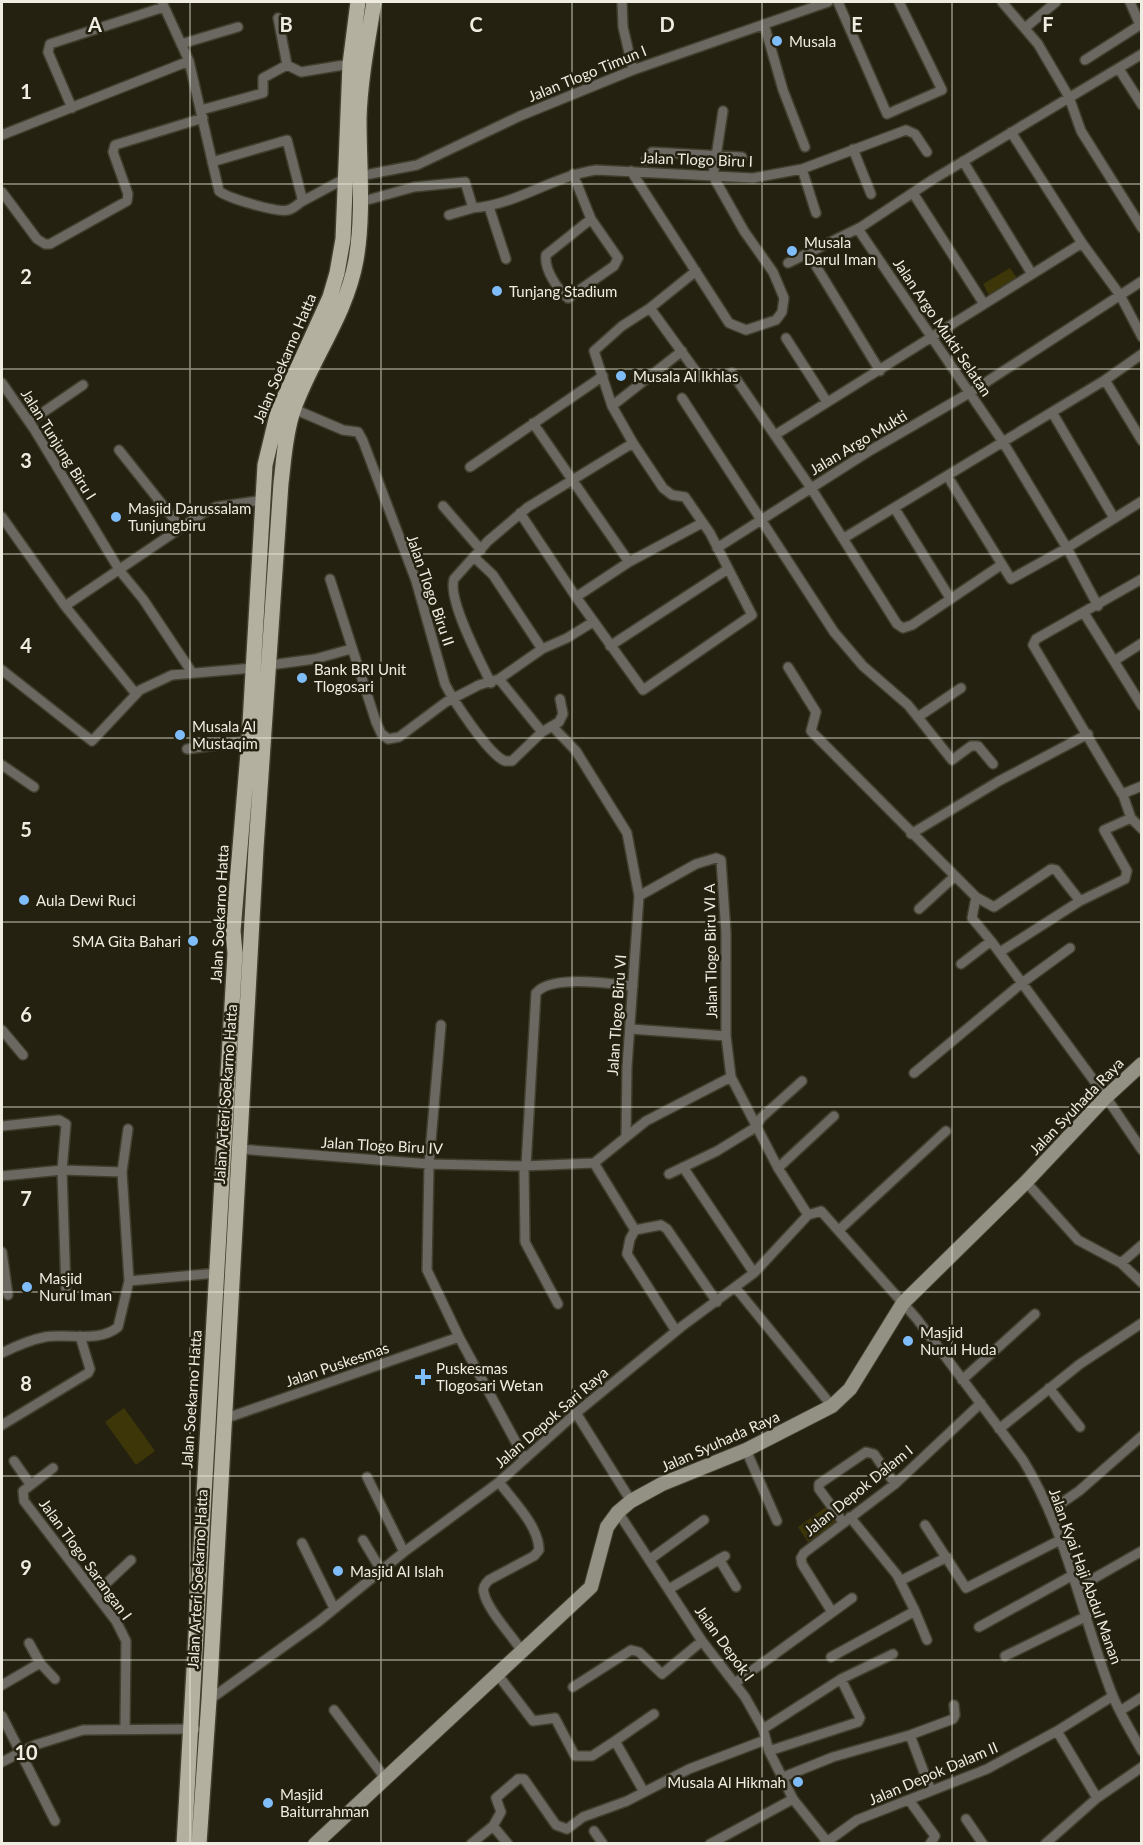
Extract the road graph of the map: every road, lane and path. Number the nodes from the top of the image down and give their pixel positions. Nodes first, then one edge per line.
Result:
1 (358, 2) edge
2 (374, 2) edge
3 (622, 2) edge
4 (828, 2) edge
5 (838, 2) edge
6 (899, 2) edge
7 (1002, 2) edge
8 (1056, 2) edge
9 (1130, 2) edge
10 (163, 4) edge
11 (278, 18) dead end
12 (764, 24) junction
13 (238, 27) dead end
14 (1025, 28) junction
15 (181, 44) junction
16 (1142, 54) edge
17 (1085, 60) dead end
18 (189, 61) junction
19 (350, 63) junction
20 (287, 65) junction
21 (1119, 69) junction
22 (633, 70) junction
23 (1069, 98) junction
24 (1142, 105) edge
25 (72, 108) junction
26 (723, 111) dead end
27 (202, 114) junction
28 (1011, 132) junction
29 (2, 135) edge
30 (805, 147) dead end
31 (853, 149) junction
32 (927, 152) dead end
33 (719, 156) junction
34 (742, 157) dead end
35 (646, 160) dead end
36 (963, 161) junction
37 (212, 162) junction
38 (802, 169) junction
39 (632, 171) junction
40 (573, 174) junction
41 (360, 176) junction
42 (713, 176) junction
43 (344, 178) junction
44 (2, 192) edge
45 (913, 193) junction
46 (871, 194) dead end
47 (301, 202) junction
48 (360, 202) junction
49 (489, 207) junction
50 (473, 208) junction
51 (816, 213) dead end
52 (449, 215) dead end
53 (591, 219) junction
54 (1142, 228) edge
55 (858, 229) junction
56 (1082, 243) junction
57 (808, 253) junction
58 (506, 259) dead end
59 (788, 263) dead end
60 (696, 271) junction
61 (1032, 274) junction
62 (1142, 281) edge
63 (1120, 295) junction
64 (984, 304) junction
65 (650, 308) junction
66 (932, 337) junction
67 (1142, 337) edge
68 (786, 338) dead end
69 (682, 351) junction
70 (1142, 354) edge
71 (880, 371) junction
72 (732, 372) dead end
73 (603, 376) junction
74 (700, 376) dead end
75 (1105, 380) junction
76 (2, 383) edge
77 (83, 385) dead end
78 (971, 392) junction
79 (682, 398) dead end
80 (827, 402) junction
81 (612, 406) junction
82 (294, 410) junction
83 (1052, 412) junction
84 (29, 422) junction
85 (533, 423) junction
86 (776, 435) junction
87 (1142, 441) edge
88 (1003, 442) junction
89 (633, 443) junction
90 (119, 450) dead end
91 (470, 467) dead end
92 (948, 477) junction
93 (571, 480) junction
94 (811, 488) junction
95 (263, 500) junction
96 (1142, 501) edge
97 (443, 506) dead end
98 (895, 508) junction
99 (520, 513) junction
100 (2, 517) edge
101 (761, 518) junction
102 (1114, 518) junction
103 (702, 523) junction
104 (181, 528) junction
105 (844, 538) junction
106 (717, 548) junction
107 (1067, 548) junction
108 (481, 550) junction
109 (475, 558) junction
110 (629, 562) junction
111 (1001, 565) junction
112 (728, 569) junction
113 (120, 571) junction
114 (330, 579) dead end
115 (1142, 579) edge
116 (576, 597) junction
117 (950, 598) junction
118 (65, 606) junction
119 (1098, 606) junction
120 (1084, 613) junction
121 (593, 622) junction
122 (1142, 643) edge
123 (610, 646) junction
124 (351, 649) junction
125 (542, 649) junction
126 (1114, 661) junction
127 (270, 665) junction
128 (788, 667) dead end
129 (253, 668) junction
130 (2, 670) edge
131 (191, 672) junction
132 (495, 681) junction
133 (961, 688) dead end
134 (136, 694) junction
135 (452, 699) junction
136 (560, 699) dead end
137 (1142, 706) edge
138 (918, 717) junction
139 (552, 726) junction
140 (542, 732) junction
141 (1088, 734) junction
142 (249, 741) junction
143 (188, 749) dead end
144 (993, 764) dead end
145 (2, 765) edge
146 (1142, 786) edge
147 (34, 787) dead end
148 (1123, 795) junction
149 (1131, 818) junction
150 (1142, 829) edge
151 (911, 834) junction
152 (240, 846) junction
153 (256, 848) junction
154 (956, 876) junction
155 (639, 896) junction
156 (976, 897) junction
157 (1080, 901) junction
158 (919, 909) dead end
159 (991, 941) junction
160 (1070, 948) dead end
161 (1000, 952) junction
162 (961, 964) dead end
163 (1022, 983) junction
164 (633, 986) junction
165 (441, 1024) dead end
166 (631, 1029) junction
167 (2, 1030) edge
168 (726, 1036) junction
169 (22, 1055) dead end
170 (1142, 1064) edge
171 (914, 1073) dead end
172 (731, 1077) junction
173 (802, 1081) dead end
174 (1106, 1097) junction
175 (834, 1116) dead end
176 (2, 1126) edge
177 (756, 1127) junction
178 (128, 1129) dead end
179 (946, 1131) dead end
180 (626, 1137) junction
181 (239, 1149) junction
182 (1142, 1150) edge
183 (594, 1163) junction
184 (429, 1164) junction
185 (525, 1166) junction
186 (683, 1167) junction
187 (778, 1168) junction
188 (62, 1170) junction
189 (122, 1172) junction
190 (669, 1174) dead end
191 (2, 1176) edge
192 (1026, 1182) junction
193 (808, 1215) junction
194 (635, 1230) junction
195 (839, 1230) junction
196 (1142, 1245) edge
197 (2, 1252) edge
198 (1121, 1263) junction
199 (224, 1273) junction
200 (754, 1273) junction
201 (129, 1281) junction
202 (1142, 1283) edge
203 (735, 1287) junction
204 (66, 1290) dead end
205 (8, 1296) dead end
206 (717, 1302) junction
207 (903, 1303) junction
208 (558, 1304) dead end
209 (1035, 1314) dead end
210 (1142, 1323) edge
211 (676, 1331) junction
212 (80, 1336) junction
213 (459, 1337) junction
214 (2, 1353) edge
215 (962, 1380) junction
216 (1049, 1388) junction
217 (981, 1403) junction
218 (832, 1406) junction
219 (576, 1413) junction
220 (224, 1419) junction
221 (2, 1425) edge
222 (1080, 1426) dead end
223 (999, 1429) junction
224 (1142, 1437) edge
225 (746, 1450) junction
226 (525, 1459) junction
227 (14, 1461) dead end
228 (53, 1468) dead end
229 (367, 1476) dead end
230 (499, 1482) junction
231 (30, 1484) junction
232 (895, 1484) junction
233 (631, 1501) junction
234 (1050, 1511) junction
235 (618, 1512) junction
236 (704, 1520) dead end
237 (846, 1520) junction
238 (777, 1521) dead end
239 (926, 1524) dead end
240 (363, 1540) dead end
241 (1060, 1540) junction
242 (303, 1543) dead end
243 (1142, 1551) edge
244 (404, 1552) junction
245 (947, 1557) junction
246 (131, 1560) dead end
247 (649, 1560) junction
248 (381, 1570) junction
249 (1072, 1575) junction
250 (900, 1581) junction
251 (736, 1587) dead end
252 (1077, 1588) junction
253 (669, 1589) junction
254 (95, 1594) junction
255 (852, 1598) dead end
256 (334, 1608) junction
257 (915, 1611) junction
258 (832, 1612) junction
259 (1087, 1616) junction
260 (979, 1627) dead end
261 (927, 1640) dead end
262 (702, 1641) junction
263 (29, 1643) dead end
264 (522, 1651) junction
265 (893, 1654) dead end
266 (1005, 1656) dead end
267 (831, 1657) dead end
268 (40, 1663) junction
269 (498, 1675) junction
270 (55, 1678) dead end
271 (841, 1679) junction
272 (735, 1683) junction
273 (2, 1685) edge
274 (573, 1688) dead end
275 (1113, 1696) junction
276 (1142, 1697) edge
277 (209, 1700) junction
278 (954, 1705) dead end
279 (334, 1710) dead end
280 (193, 1711) junction
281 (1120, 1711) junction
282 (654, 1714) dead end
283 (2, 1716) edge
284 (125, 1728) junction
285 (199, 1728) junction
286 (763, 1729) junction
287 (1057, 1731) junction
288 (910, 1735) junction
289 (765, 1740) junction
290 (615, 1741) junction
291 (769, 1751) junction
292 (1142, 1751) edge
293 (21, 1752) junction
294 (2, 1762) edge
295 (1142, 1767) edge
296 (385, 1778) junction
297 (781, 1778) junction
298 (931, 1791) junction
299 (644, 1792) junction
300 (1097, 1798) junction
301 (793, 1799) junction
302 (909, 1800) junction
303 (966, 1819) dead end
304 (55, 1821) dead end
305 (493, 1826) junction
306 (594, 1831) dead end
307 (827, 1843) edge
308 (184, 1844) edge
309 (199, 1844) edge
310 (315, 1844) edge
311 (471, 1844) edge
312 (508, 1844) edge
313 (603, 1844) edge
314 (710, 1844) edge
315 (930, 1844) edge
316 (983, 1844) edge
317 (1045, 1844) edge

1 - 19 main road, Jalan Soekarno Hatta
2 - 41 main road, Jalan Arteri Soekarno Hatta
3 - 22 street
4 - 12 street, Jalan Tlogo Timun I
5 - 6 street
7 - 14 street
8 - 14 street
9 - 17 street
10 - 15 street
10 - 25 street
11 - 20 street
12 - 22 street, Jalan Tlogo Timun I
12 - 30 street
13 - 15 street
14 - 23 street
15 - 18 street
16 - 21 street
18 - 25 street
18 - 27 street
19 - 20 street
19 - 43 main road, Jalan Soekarno Hatta
20 - 27 street
21 - 23 street
21 - 24 street
22 - 41 street, Jalan Tlogo Timun I
23 - 28 street
23 - 54 street
25 - 29 street
26 - 33 street
27 - 37 street
27 - 44 street
28 - 36 street
28 - 56 street
31 - 32 street, Jalan Tlogo Biru I
31 - 38 street, Jalan Tlogo Biru I
31 - 46 street
33 - 34 street
33 - 35 street
33 - 42 street
36 - 45 street
36 - 61 street
37 - 47 street
37 - 47 street
38 - 42 street, Jalan Tlogo Biru I
38 - 51 street
39 - 40 street, Jalan Tlogo Biru I
39 - 42 street, Jalan Tlogo Biru I
39 - 60 street
40 - 49 street, Jalan Tlogo Biru I
40 - 53 street
41 - 43 street, Jalan Tlogo Timun I
41 - 48 main road, Jalan Arteri Soekarno Hatta
42 - 60 street
43 - 47 street
43 - 95 main road, Jalan Soekarno Hatta
45 - 55 street
45 - 64 street
48 - 50 street
48 - 82 main road, Jalan Arteri Soekarno Hatta
49 - 50 street, Jalan Tlogo Biru I
49 - 58 street
50 - 52 street, Jalan Tlogo Biru I
53 - 53 street
55 - 57 street
55 - 66 street, Jalan Argo Mukti Selatan
56 - 61 street
56 - 63 street
57 - 59 street
57 - 71 street
60 - 65 street
61 - 64 street
62 - 63 street, Jalan Argo Mukti
63 - 67 street
63 - 78 street, Jalan Argo Mukti
64 - 66 street
65 - 69 street
65 - 73 street
66 - 71 street
66 - 78 street, Jalan Argo Mukti Selatan
68 - 80 street
69 - 74 street
69 - 81 street
70 - 75 street
71 - 80 street
72 - 86 street
73 - 81 street
73 - 85 street
75 - 83 street
75 - 87 street
76 - 84 street, Jalan Tunjung Biru I
77 - 84 street
78 - 88 street, Jalan Argo Mukti Selatan
78 - 94 street, Jalan Argo Mukti
79 - 101 street
80 - 86 street
81 - 89 street
82 - 127 main road, Jalan Arteri Soekarno Hatta
82 - 135 street, Jalan Tlogo Biru II
83 - 88 street
83 - 102 street
84 - 113 street, Jalan Tunjung Biru I
85 - 91 street
85 - 93 street
86 - 94 street
88 - 92 street
88 - 107 street, Jalan Argo Mukti Selatan
89 - 93 street
89 - 103 street
90 - 104 street
92 - 98 street
92 - 111 street
93 - 99 street
93 - 110 street
94 - 101 street, Jalan Argo Mukti
94 - 105 street
95 - 104 street
95 - 129 main road, Jalan Soekarno Hatta
96 - 102 street
97 - 108 street
98 - 105 street
98 - 117 street
99 - 108 street
99 - 116 street
100 - 118 street
101 - 106 street, Jalan Argo Mukti
101 - 138 street
102 - 107 street
103 - 106 street
103 - 110 street
104 - 113 street
105 - 117 street
106 - 112 street
107 - 111 street
107 - 119 street, Jalan Argo Mukti Selatan
108 - 109 street
109 - 125 street
109 - 132 street
110 - 116 street
111 - 117 street
112 - 123 street
112 - 123 street
113 - 118 street
113 - 131 street, Jalan Tunjung Biru I
114 - 124 street
115 - 119 street
116 - 121 street
118 - 134 street
119 - 120 street
120 - 126 street
120 - 141 street
121 - 123 street
121 - 125 street
122 - 126 street
124 - 127 street
124 - 135 street
125 - 132 street
126 - 137 street
127 - 153 main road, Jalan Arteri Soekarno Hatta
128 - 151 street
129 - 131 street
129 - 142 main road, Jalan Soekarno Hatta
130 - 134 street
131 - 134 street
132 - 135 street
132 - 140 street
133 - 138 street
135 - 140 street, Jalan Tlogo Biru II
136 - 139 street
138 - 144 street
139 - 140 street
139 - 155 street, Jalan Tlogo Biru VI
141 - 148 street
141 - 151 street
142 - 143 street
142 - 152 main road, Jalan Soekarno Hatta
145 - 147 street
146 - 148 street
148 - 149 street
149 - 150 street
149 - 157 street
151 - 154 street
152 - 153 main road
152 - 199 main road, Jalan Soekarno Hatta
153 - 181 main road, Jalan Arteri Soekarno Hatta
154 - 156 street
154 - 158 street
155 - 164 street, Jalan Tlogo Biru VI
155 - 168 street, Jalan Tlogo Biru VI A
156 - 157 street
156 - 159 street
157 - 161 street
159 - 161 street
159 - 162 street
160 - 163 street
161 - 163 street
163 - 171 street
163 - 174 street
164 - 166 street, Jalan Tlogo Biru VI
164 - 185 street
165 - 184 street
166 - 168 street
166 - 180 street, Jalan Tlogo Biru VI
167 - 169 street
168 - 172 street, Jalan Tlogo Biru VI A
170 - 174 street, Jalan Syuhada Raya
172 - 177 street, Jalan Tlogo Biru VI A
172 - 180 street
173 - 177 street
174 - 182 street
174 - 192 street, Jalan Syuhada Raya
175 - 187 street
176 - 188 street
177 - 186 street
177 - 187 street, Jalan Tlogo Biru VI A
178 - 189 street
179 - 195 street
180 - 183 street
181 - 184 street, Jalan Tlogo Biru IV
181 - 199 main road, Jalan Arteri Soekarno Hatta
183 - 185 street, Jalan Tlogo Biru IV
183 - 194 street
184 - 185 street, Jalan Tlogo Biru IV
184 - 213 street
185 - 208 street
186 - 190 street
186 - 200 street
187 - 193 street, Jalan Tlogo Biru VI A
188 - 189 street
188 - 191 street
188 - 204 street
189 - 201 street
192 - 198 street
192 - 207 street, Jalan Syuhada Raya
193 - 195 street
193 - 200 street, Jalan Depok Sari Raya
194 - 206 street
194 - 211 street
195 - 207 street
196 - 198 street
197 - 205 street
198 - 202 street
199 - 201 street
199 - 220 main road, Jalan Arteri Soekarno Hatta
199 - 280 main road, Jalan Soekarno Hatta
200 - 203 street, Jalan Depok Sari Raya
201 - 212 street
203 - 206 street, Jalan Depok Sari Raya
203 - 218 street
206 - 211 street, Jalan Depok Sari Raya
207 - 215 street, Jalan Kyai Haji Abdul Manan
207 - 218 street, Jalan Syuhada Raya
209 - 215 street
210 - 216 street
211 - 219 street, Jalan Depok Sari Raya
212 - 214 street
212 - 221 street
213 - 220 street, Jalan Puskesmas
213 - 226 street
215 - 217 street, Jalan Kyai Haji Abdul Manan
216 - 222 street
216 - 223 street
217 - 223 street, Jalan Kyai Haji Abdul Manan
217 - 232 street, Jalan Depok Dalam I
218 - 225 street, Jalan Syuhada Raya
219 - 226 street, Jalan Depok Sari Raya
219 - 233 street
220 - 277 main road, Jalan Arteri Soekarno Hatta
223 - 234 street, Jalan Kyai Haji Abdul Manan
224 - 234 street
225 - 233 street, Jalan Syuhada Raya
225 - 238 street
226 - 230 street, Jalan Depok Sari Raya
227 - 231 street, Jalan Tlogo Sarangan I
228 - 231 street, Jalan Tlogo Sarangan I
229 - 244 street
230 - 244 street, Jalan Depok Sari Raya
230 - 264 street
231 - 254 street, Jalan Tlogo Sarangan I
232 - 237 street, Jalan Depok Dalam I
232 - 237 street
233 - 235 street, Jalan Syuhada Raya
234 - 241 street, Jalan Kyai Haji Abdul Manan
235 - 247 street, Jalan Depok I
235 - 264 street, Jalan Syuhada Raya
236 - 247 street
237 - 250 street
237 - 258 street, Jalan Depok Dalam I
239 - 245 street
240 - 248 street
241 - 245 street
241 - 249 street, Jalan Kyai Haji Abdul Manan
242 - 256 street
243 - 252 street
244 - 248 street, Jalan Depok Sari Raya
245 - 250 street
246 - 254 street
247 - 253 street, Jalan Depok I
248 - 256 street, Jalan Depok Sari Raya
249 - 252 street, Jalan Kyai Haji Abdul Manan
249 - 260 street
250 - 257 street
251 - 253 street
252 - 259 street, Jalan Kyai Haji Abdul Manan
253 - 262 street, Jalan Depok I
254 - 284 street, Jalan Tlogo Sarangan I
255 - 258 street
256 - 277 street, Jalan Depok Sari Raya
257 - 261 street
257 - 267 street
258 - 272 street
259 - 266 street
259 - 275 street, Jalan Kyai Haji Abdul Manan
262 - 272 street, Jalan Depok I
262 - 274 street
263 - 268 street
264 - 269 street, Jalan Syuhada Raya
265 - 271 street
268 - 270 street
268 - 273 street
269 - 290 street
269 - 296 street, Jalan Syuhada Raya
271 - 286 street
271 - 291 street
272 - 286 street, Jalan Depok I
275 - 281 street, Jalan Kyai Haji Abdul Manan
275 - 287 street, Jalan Depok Dalam II
276 - 281 street
277 - 280 street, Jalan Depok Sari Raya
277 - 285 main road, Jalan Arteri Soekarno Hatta
278 - 288 street
279 - 296 street
280 - 285 main road, Jalan Soekarno Hatta
281 - 292 street, Jalan Kyai Haji Abdul Manan
282 - 290 street
283 - 293 street
284 - 285 street
284 - 293 street
285 - 308 main road, Jalan Soekarno Hatta
285 - 309 main road, Jalan Arteri Soekarno Hatta
286 - 289 street, Jalan Depok I
287 - 298 street, Jalan Depok Dalam II
287 - 300 street
288 - 297 street
288 - 298 street
289 - 291 street, Jalan Depok I
289 - 299 street
290 - 299 street
291 - 297 street, Jalan Depok I
293 - 294 street
293 - 304 street
295 - 300 street
296 - 310 street, Jalan Syuhada Raya
297 - 301 street, Jalan Depok I
298 - 302 street, Jalan Depok Dalam II
299 - 305 street
300 - 317 street
301 - 307 street, Jalan Depok I
301 - 314 street
302 - 307 street, Jalan Depok Dalam II
302 - 315 street
303 - 316 street
305 - 311 street
305 - 312 street
306 - 313 street

